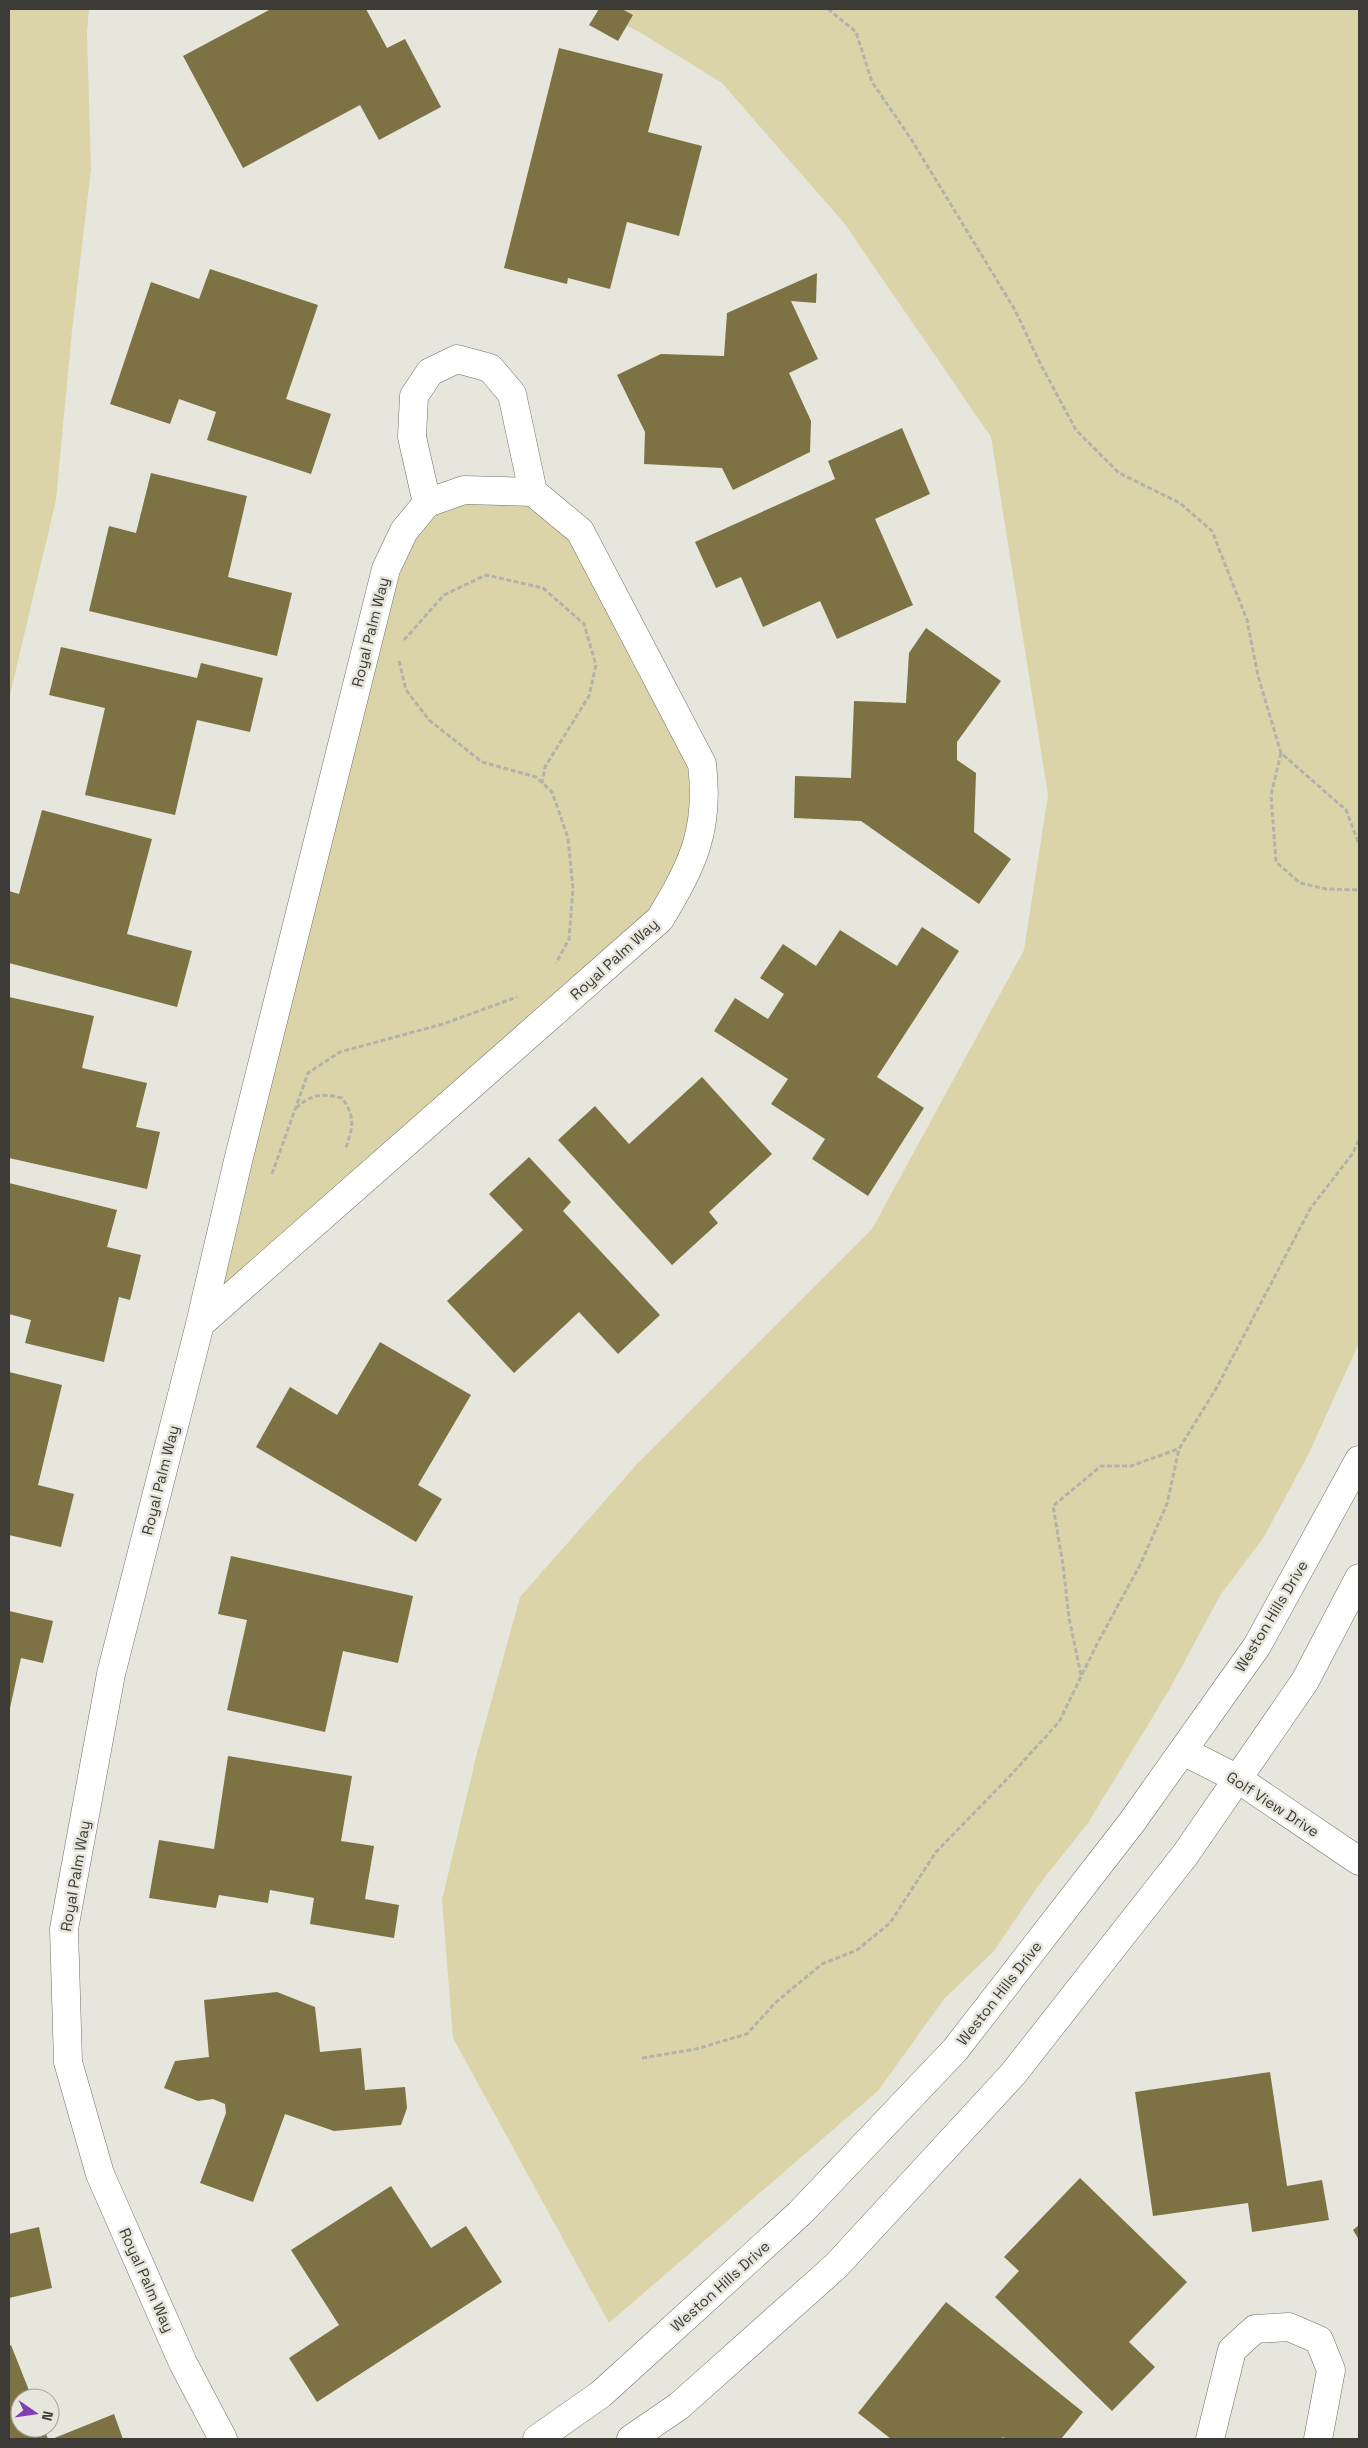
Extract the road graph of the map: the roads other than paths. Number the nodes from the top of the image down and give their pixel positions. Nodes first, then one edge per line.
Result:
1 (533, 492) junction
2 (427, 503) junction
3 (200, 1324) junction
4 (1359, 1460) edge
5 (1359, 1578) edge
6 (1183, 1751) junction
7 (1238, 1779) junction
8 (1359, 1861) edge
9 (223, 2439) edge
10 (537, 2439) edge
11 (631, 2439) edge
12 (1210, 2439) edge
13 (1318, 2439) edge

1 - 2 street
1 - 2 street
1 - 3 street, Royal Palm Way
2 - 3 street, Royal Palm Way
3 - 9 street, Royal Palm Way
4 - 6 street, Weston Hills Drive
5 - 7 street
6 - 7 street, Golf View Drive
6 - 10 street, Weston Hills Drive
7 - 8 street, Golf View Drive
7 - 11 street
12 - 13 street

